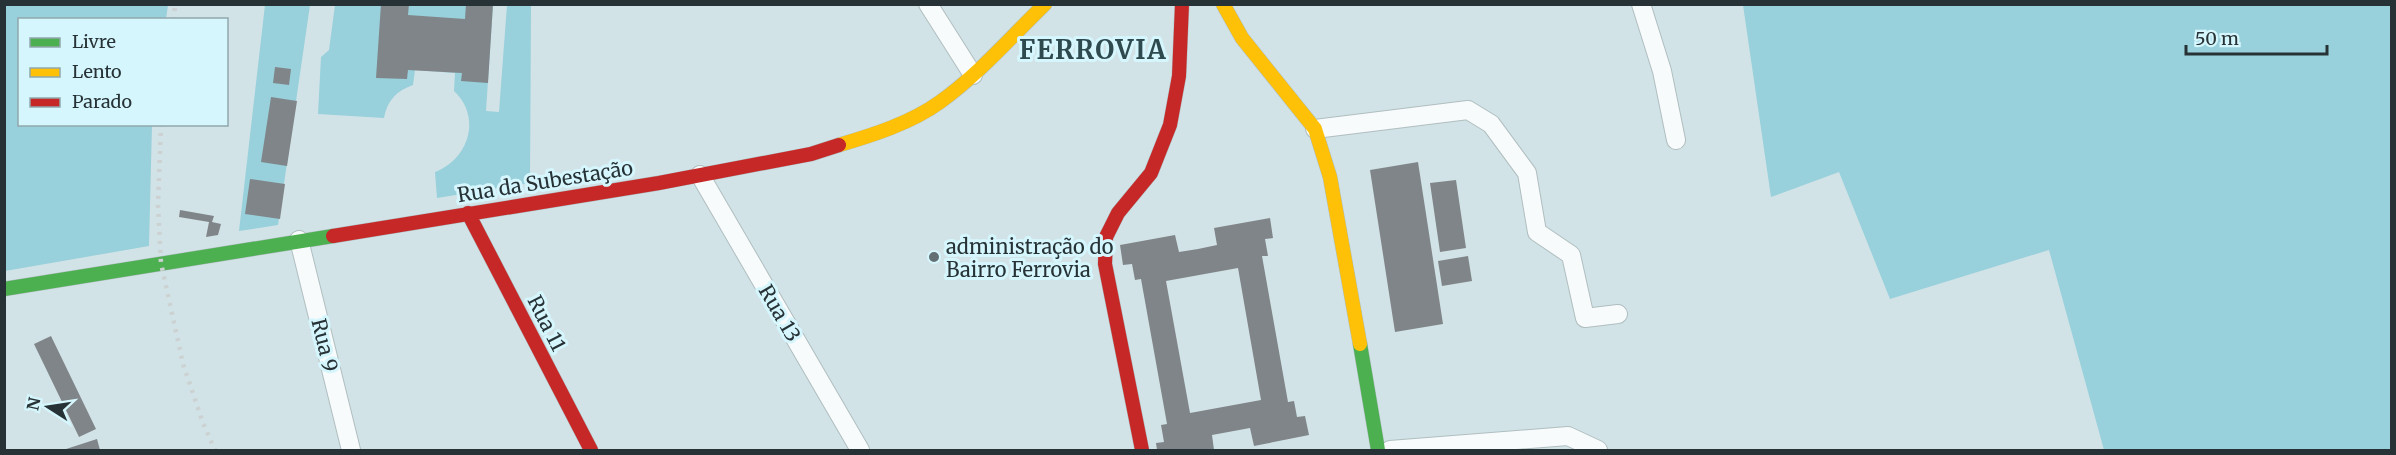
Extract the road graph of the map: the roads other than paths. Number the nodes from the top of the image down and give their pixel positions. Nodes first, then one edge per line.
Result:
1 (928, 4) edge
2 (1045, 4) edge
3 (1182, 4) edge
4 (1223, 4) edge
5 (1641, 4) edge
6 (973, 75) junction
7 (1315, 129) junction
8 (1676, 140) dead end
9 (700, 175) junction
10 (468, 213) junction
11 (299, 240) junction
12 (4, 289) edge
13 (1618, 314) dead end
14 (351, 450) edge
15 (591, 450) edge
16 (860, 450) edge
17 (1142, 450) edge
18 (1378, 450) edge
19 (1390, 450) edge
20 (1598, 450) edge

1 - 6 street
2 - 6 street, Rua da Subestação
3 - 17 street
4 - 7 street
5 - 8 street
6 - 9 street, Rua da Subestação
7 - 13 street
7 - 18 street
9 - 10 street, Rua da Subestação
9 - 16 street, Rua 13
10 - 11 street, Rua da Subestação
10 - 15 street, Rua 11
11 - 12 street, Rua da Subestação
11 - 14 street, Rua 9
19 - 20 street

